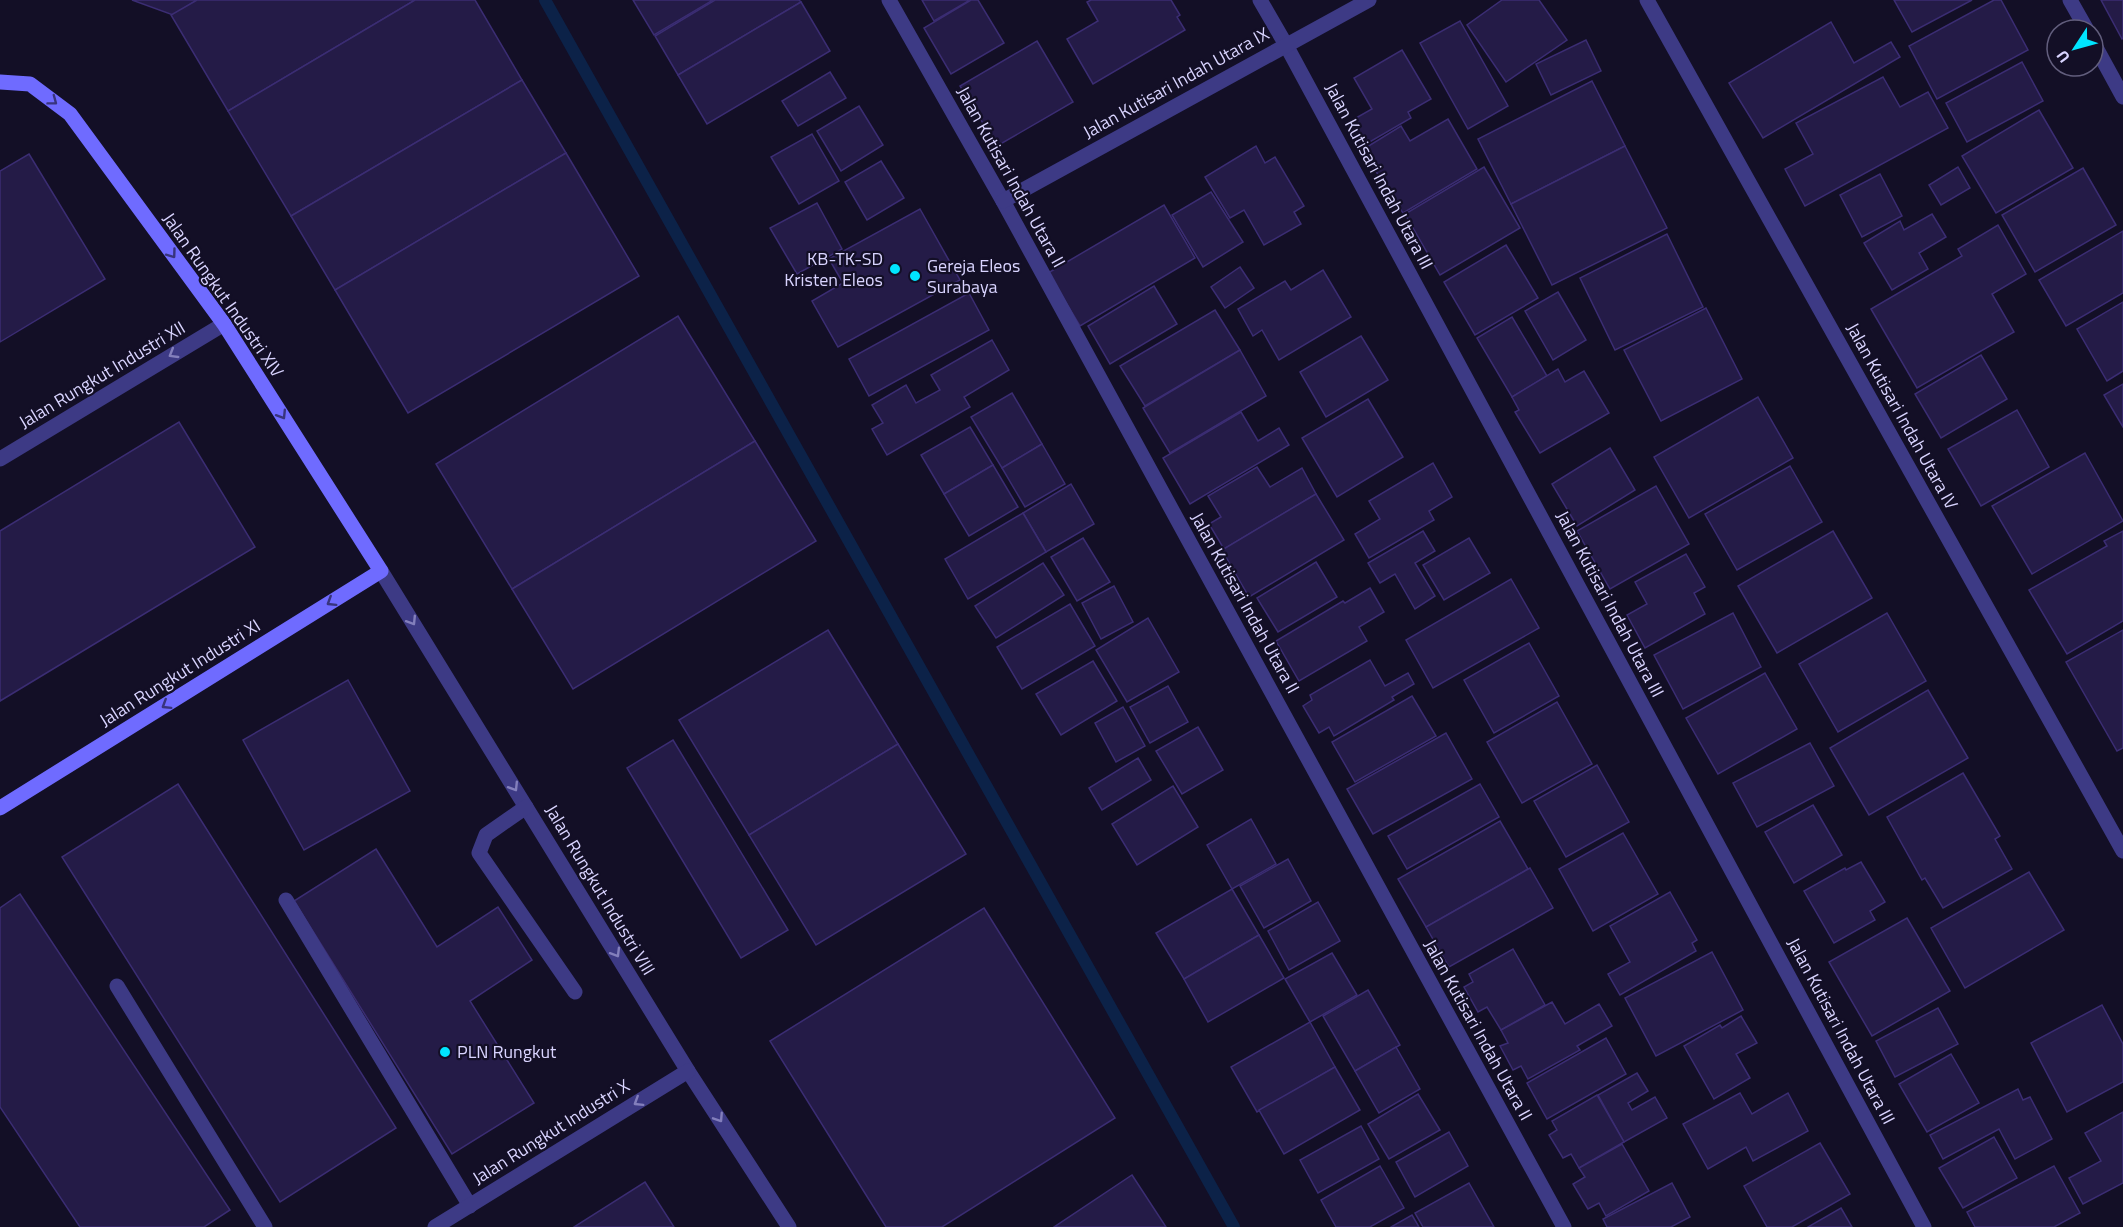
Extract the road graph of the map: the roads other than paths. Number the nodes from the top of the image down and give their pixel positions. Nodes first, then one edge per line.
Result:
1 (889, 0) edge
2 (1260, 0) edge
3 (1369, 0) edge
4 (1647, 0) edge
5 (2070, 0) edge
6 (2080, 18) edge
7 (1286, 45) junction
8 (2105, 64) edge
9 (0, 82) edge
10 (2123, 96) edge
11 (1003, 201) junction
12 (224, 324) junction
13 (0, 459) edge
14 (381, 571) junction
15 (526, 807) junction
16 (0, 808) edge
17 (2123, 851) edge
18 (286, 900) dead end
19 (117, 986) dead end
20 (575, 992) dead end
21 (688, 1071) junction
22 (470, 1206) junction
23 (265, 1227) edge
24 (435, 1227) edge
25 (789, 1227) edge
26 (1564, 1227) edge
27 (1924, 1227) edge

1 - 11 street, Jalan Kutisari Indah Utara II
2 - 7 street, Jalan Kutisari Indah Utara III
3 - 7 street, Jalan Kutisari Indah Utara IX
4 - 17 street, Jalan Kutisari Indah Utara IV
5 - 6 street
7 - 11 street, Jalan Kutisari Indah Utara IX
7 - 27 street, Jalan Kutisari Indah Utara III
8 - 10 street
9 -> 12 street, Jalan Rungkut Industri XIV
11 - 26 street, Jalan Kutisari Indah Utara II
12 -> 13 street, Jalan Rungkut Industri XII
12 -> 14 street, Jalan Rungkut Industri XIV
14 -> 15 street, Jalan Rungkut Industri VIII
14 -> 16 street, Jalan Rungkut Industri XI
15 - 20 street
15 -> 21 street, Jalan Rungkut Industri VIII
18 - 22 street
19 - 23 street
21 -> 22 street, Jalan Rungkut Industri X
21 -> 25 street, Jalan Rungkut Industri VIII
22 - 24 street, Jalan Rungkut Industri X

